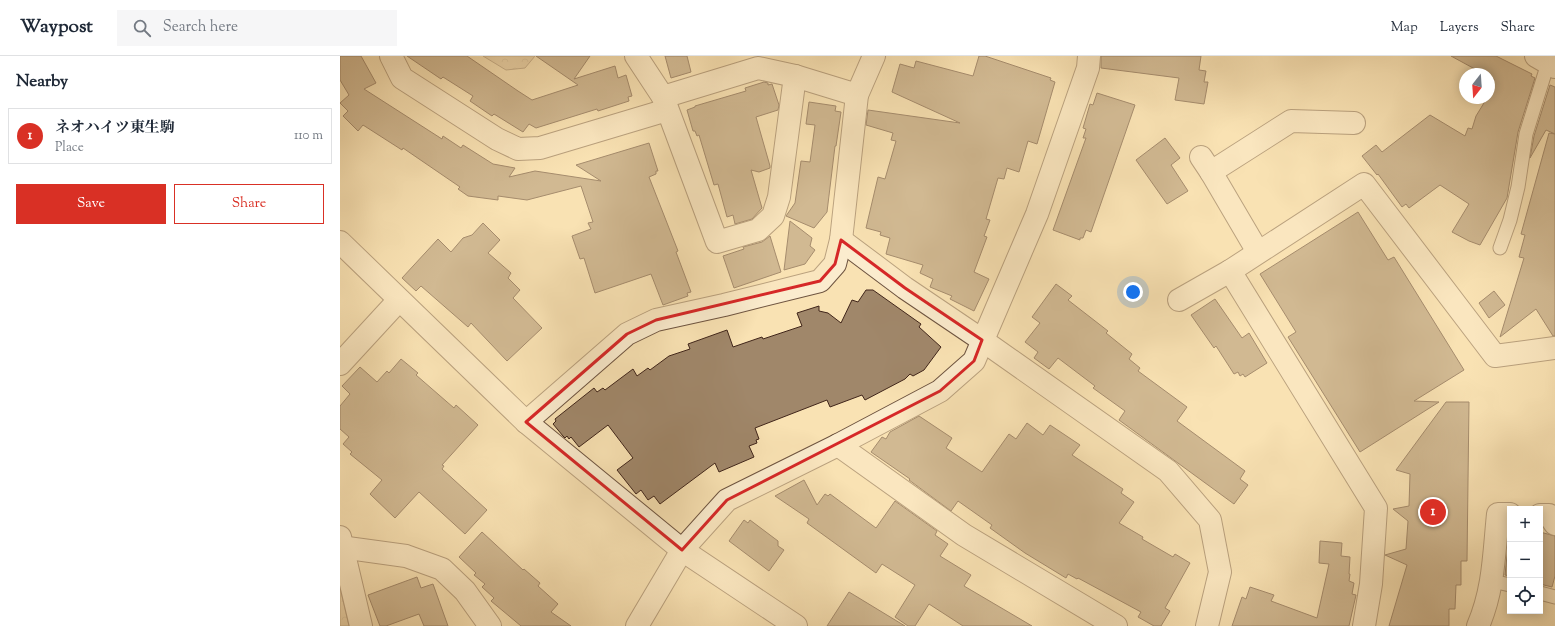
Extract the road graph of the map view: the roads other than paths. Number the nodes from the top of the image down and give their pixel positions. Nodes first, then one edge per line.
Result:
1 (391, 56) edge
2 (636, 56) edge
3 (874, 56) edge
4 (1089, 56) edge
5 (1546, 62) edge
6 (795, 76) junction
7 (857, 96) junction
8 (665, 103) junction
9 (1354, 123) dead end
10 (841, 240) junction
11 (340, 242) edge
12 (1500, 248) dead end
13 (1258, 252) junction
14 (1230, 271) junction
15 (400, 300) junction
16 (1179, 300) dead end
17 (982, 340) junction
18 (1555, 348) edge
19 (340, 364) edge
20 (526, 422) junction
21 (838, 445) junction
22 (1507, 514) edge
23 (1543, 515) edge
24 (1555, 524) edge
25 (341, 544) edge
26 (682, 550) junction
27 (1501, 583) edge
28 (1543, 594) edge
29 (1555, 597) edge
30 (361, 626) edge
31 (490, 626) edge
32 (637, 626) edge
33 (796, 626) edge
34 (1116, 626) edge
35 (1207, 626) edge
36 (1364, 626) edge
37 (1478, 626) edge

1 - 8 street
2 - 8 street
3 - 7 street
4 - 17 street
5 - 12 lane
6 - 7 street
6 - 8 street
6 - 8 street
7 - 10 street
9 - 13 street
10 - 17 street
10 - 20 street
11 - 15 street
13 - 14 street
13 - 18 street
14 - 16 street
14 - 36 street
15 - 19 street
15 - 20 street
17 - 21 street
17 - 35 street
20 - 26 street
21 - 26 street
21 - 34 street
22 - 27 street
23 - 24 street
25 - 30 street
25 - 31 street
26 - 32 street
26 - 33 street
27 - 37 street
28 - 29 lane

